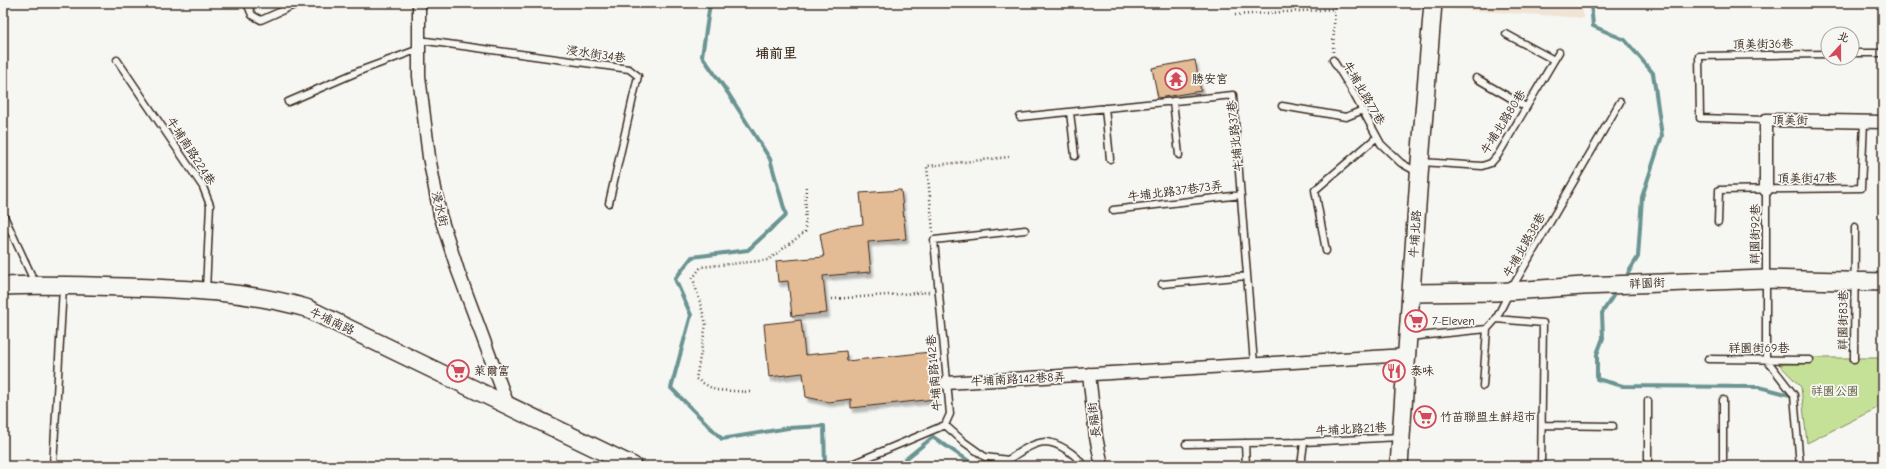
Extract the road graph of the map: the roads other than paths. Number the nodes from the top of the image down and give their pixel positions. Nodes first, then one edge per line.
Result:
1 (247, 3) edge
2 (299, 3) edge
3 (419, 3) edge
4 (1433, 3) edge
5 (1506, 34) dead end
6 (419, 44) junction
7 (1559, 52) dead end
8 (1860, 53) edge
9 (1883, 53) edge
10 (1820, 54) edge
11 (117, 60) dead end
12 (1333, 60) road end
13 (1554, 60) junction
14 (1476, 78) dead end
15 (1173, 101) junction
16 (288, 102) dead end
17 (1620, 102) dead end
18 (1282, 106) dead end
19 (1526, 107) junction
20 (1105, 108) junction
21 (1362, 110) junction
22 (1070, 112) junction
23 (1020, 117) dead end
24 (1766, 120) junction
25 (1864, 122) junction
26 (1883, 122) edge
27 (1377, 137) junction
28 (1178, 155) dead end
29 (1075, 156) dead end
30 (1110, 159) dead end
31 (1419, 168) junction
32 (1766, 190) junction
33 (1241, 195) junction
34 (609, 203) dead end
35 (1112, 210) dead end
36 (3, 214) edge
37 (1718, 222) dead end
38 (1855, 227) dead end
39 (1025, 230) dead end
40 (1326, 251) dead end
41 (1247, 276) junction
42 (1765, 279) junction
43 (1855, 281) junction
44 (1883, 282) edge
45 (35, 284) junction
46 (1162, 284) dead end
47 (63, 285) junction
48 (3, 286) edge
49 (206, 290) junction
50 (1510, 291) junction
51 (1411, 294) junction
52 (1496, 319) junction
53 (1487, 329) junction
54 (1408, 337) junction
55 (1407, 355) junction
56 (1708, 359) dead end
57 (1766, 359) junction
58 (1810, 360) dead end
59 (1854, 360) dead end
60 (1254, 364) junction
61 (1089, 374) junction
62 (946, 383) junction
63 (1483, 386) dead end
64 (1723, 400) dead end
65 (1648, 401) dead end
66 (508, 405) junction
67 (944, 425) junction
68 (1542, 425) junction
69 (1613, 426) dead end
70 (1400, 437) junction
71 (1304, 442) junction
72 (1245, 443) junction
73 (1186, 444) dead end
74 (53, 466) edge
75 (633, 466) edge
76 (852, 466) edge
77 (1083, 466) edge
78 (1102, 466) edge
79 (1246, 466) edge
80 (1301, 466) edge
81 (1399, 466) edge
82 (1541, 466) edge
83 (1648, 466) edge
84 (1723, 466) edge
85 (1800, 466) edge

1 - 2 lane
3 - 6 street, 浸水街
4 - 31 street, 牛埔北路
5 - 13 lane
6 - 16 lane
6 - 34 lane, 浸水街34巷
6 - 66 street, 浸水街
7 - 13 lane, 牛埔北路80巷
8 - 9 lane
10 - 24 lane, 頂美街36巷
11 - 49 lane, 牛埔南路224巷
12 - 21 lane, 牛埔北路77巷
13 - 19 lane, 牛埔北路80巷
14 - 19 lane
15 - 20 lane, 牛埔北路37巷
15 - 28 lane
15 - 33 lane, 牛埔北路37巷
17 - 50 lane, 牛埔北路38巷
18 - 21 lane
19 - 31 lane, 牛埔北路80巷
20 - 22 lane, 牛埔北路37巷
20 - 30 lane
21 - 27 lane, 牛埔北路77巷
22 - 23 lane, 牛埔北路37巷
22 - 29 lane
24 - 25 street, 頂美街
24 - 32 street, 頂美街
25 - 26 street, 頂美街
25 - 32 lane, 頂美街47巷
27 - 31 lane, 牛埔北路77巷
27 - 40 lane
31 - 51 street, 牛埔北路
32 - 37 lane, 頂美街47巷
32 - 42 lane, 祥園街92巷
33 - 35 lane, 牛埔北路37巷73弄
33 - 41 lane, 牛埔北路37巷
36 - 45 lane
38 - 43 lane, 祥園街83巷
39 - 62 lane, 牛埔南路142巷
41 - 46 lane
41 - 60 lane, 牛埔北路37巷
42 - 43 street, 祥園街
42 - 50 street, 祥園街
42 - 57 lane, 祥園街92巷
43 - 44 street, 祥園街
43 - 59 lane, 祥園街83巷
45 - 47 street, 牛埔南路
45 - 48 street, 牛埔南路
47 - 49 street, 牛埔南路
47 - 74 lane
49 - 66 street, 牛埔南路
50 - 51 street, 祥園街
50 - 52 lane, 牛埔北路38巷
51 - 54 street, 牛埔北路
52 - 53 lane, 牛埔北路38巷
52 - 68 lane
53 - 54 lane
53 - 63 lane
54 - 55 street, 牛埔北路
55 - 60 street
55 - 70 street, 牛埔北路
56 - 57 lane, 祥園街69巷
57 - 58 lane, 祥園街69巷
57 - 85 lane
60 - 61 street
61 - 62 street, 牛埔南路142巷8弄
61 - 78 street, 長福街
62 - 67 lane, 牛埔南路142巷
64 - 84 lane
65 - 83 lane
66 - 75 street, 牛埔南路
67 - 76 lane, 牛埔南路142巷
67 - 77 lane
68 - 69 lane
68 - 82 lane
70 - 71 lane, 牛埔北路21巷
70 - 81 street, 牛埔北路
71 - 72 lane, 牛埔北路21巷
71 - 80 lane, 牛埔北路21巷
72 - 73 lane, 牛埔北路21巷
72 - 79 lane

